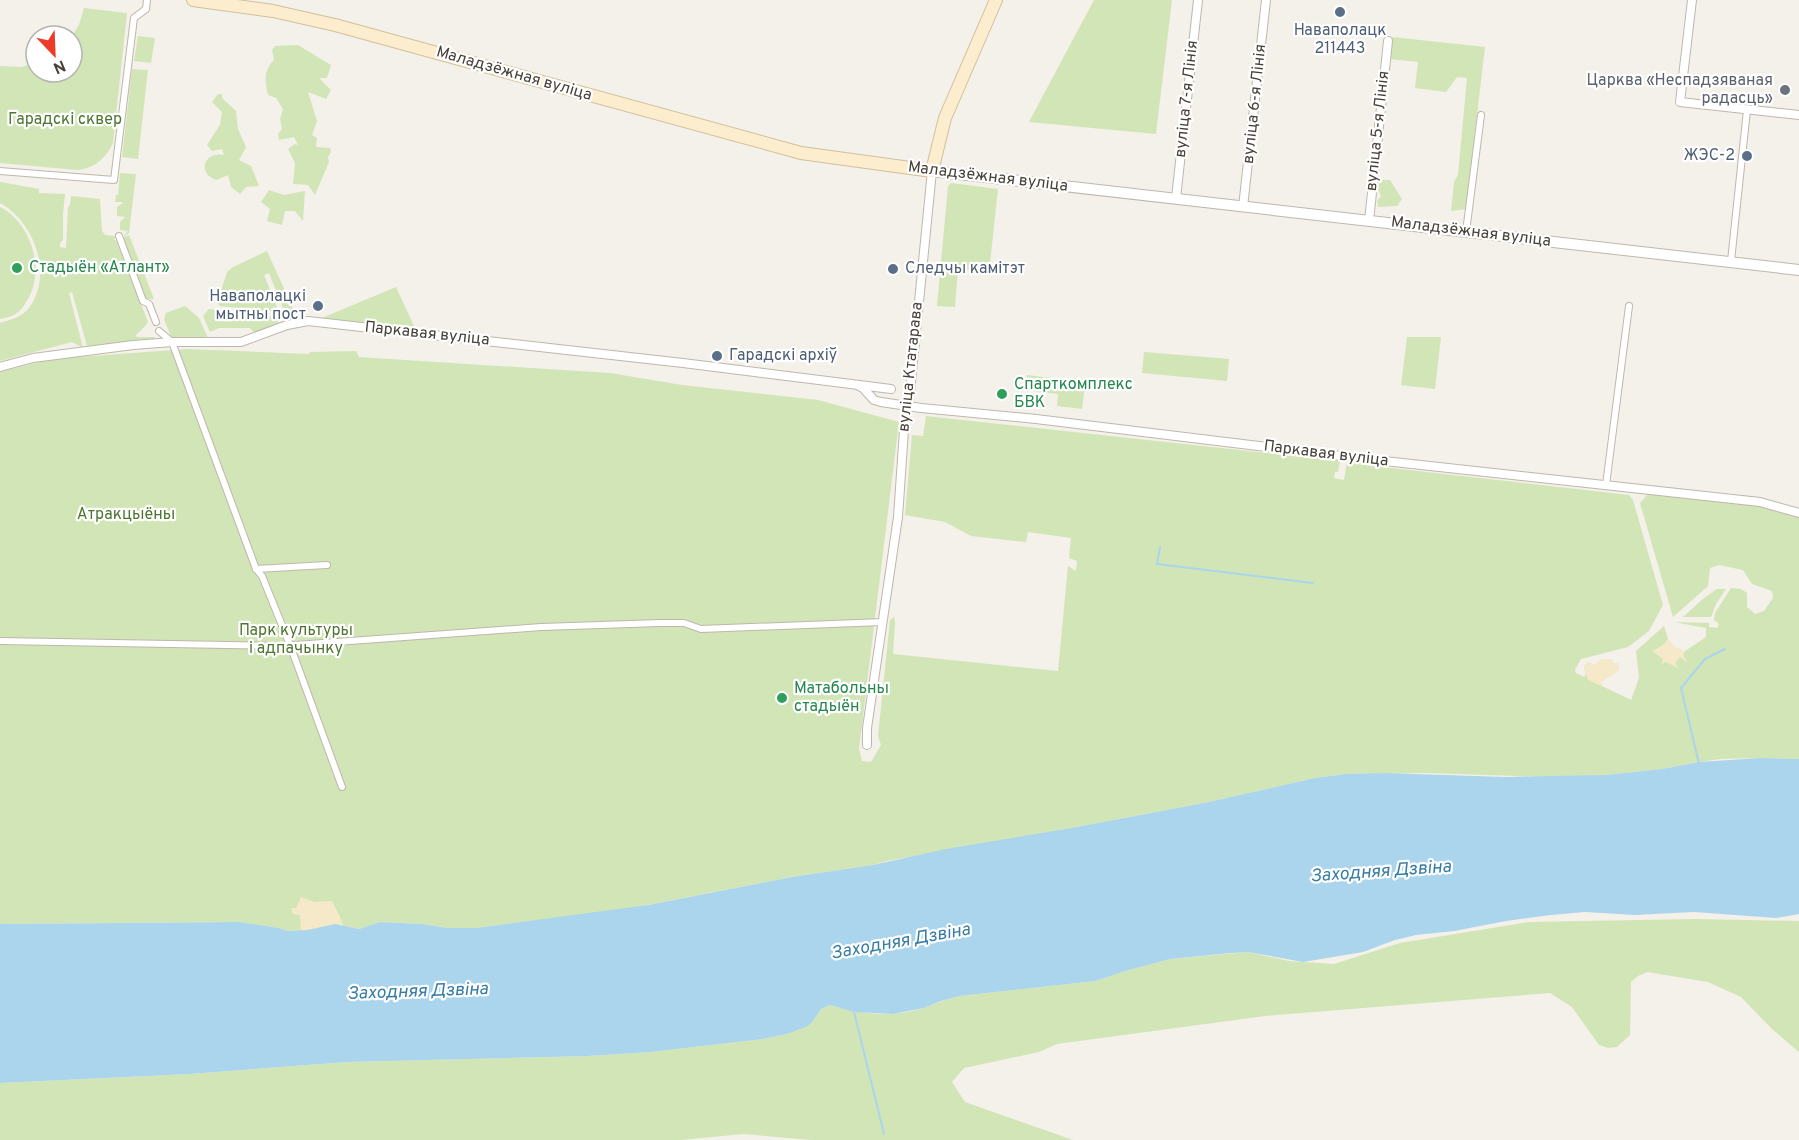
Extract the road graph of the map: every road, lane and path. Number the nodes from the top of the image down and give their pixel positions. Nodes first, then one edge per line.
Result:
1 (147, 0) edge
2 (193, 0) edge
3 (996, 0) edge
4 (1198, 0) edge
5 (1266, 0) edge
6 (1692, 0) edge
7 (1388, 41) dead end
8 (1747, 110) junction
9 (1481, 115) dead end
10 (1799, 115) edge
11 (0, 171) edge
12 (932, 171) junction
13 (1176, 198) junction
14 (1243, 207) junction
15 (1369, 220) junction
16 (1466, 232) junction
17 (118, 236) dead end
18 (1731, 261) junction
19 (1799, 270) edge
20 (1629, 306) dead end
21 (156, 322) dead end
22 (159, 331) dead end
23 (172, 342) junction
24 (0, 367) edge
25 (857, 385) junction
26 (891, 389) dead end
27 (908, 406) junction
28 (1606, 485) junction
29 (1799, 513) edge
30 (327, 565) dead end
31 (256, 569) junction
32 (883, 622) junction
33 (0, 641) edge
34 (290, 645) junction
35 (867, 745) dead end
36 (342, 787) dead end

1 - 11 street
2 - 12 main road, Маладзёжная вуліца
3 - 12 main road, вуліца Ктатарава
4 - 13 street, вуліца 7-я Лінія
5 - 14 street, вуліца 6-я Лінія
6 - 8 street
7 - 15 street, вуліца 5-я Лінія
8 - 10 street
8 - 18 street
9 - 16 street
12 - 13 street, Маладзёжная вуліца
12 - 27 street, вуліца Ктатарава
13 - 14 street, Маладзёжная вуліца
14 - 15 street, Маладзёжная вуліца
15 - 16 street, Маладзёжная вуліца
16 - 18 street, Маладзёжная вуліца
17 - 21 street
18 - 19 street, Маладзёжная вуліца
20 - 28 street
22 - 23 street
23 - 24 street, Паркавая вуліца
23 - 25 street, Паркавая вуліца
23 - 31 street
25 - 26 street, Паркавая вуліца
25 - 27 street, Паркавая вуліца
27 - 28 street, Паркавая вуліца
27 - 32 street, вуліца Ктатарава
28 - 29 street, Паркавая вуліца
30 - 31 street
31 - 34 street
32 - 34 street
32 - 35 street, вуліца Ктатарава
33 - 34 street
34 - 36 street

